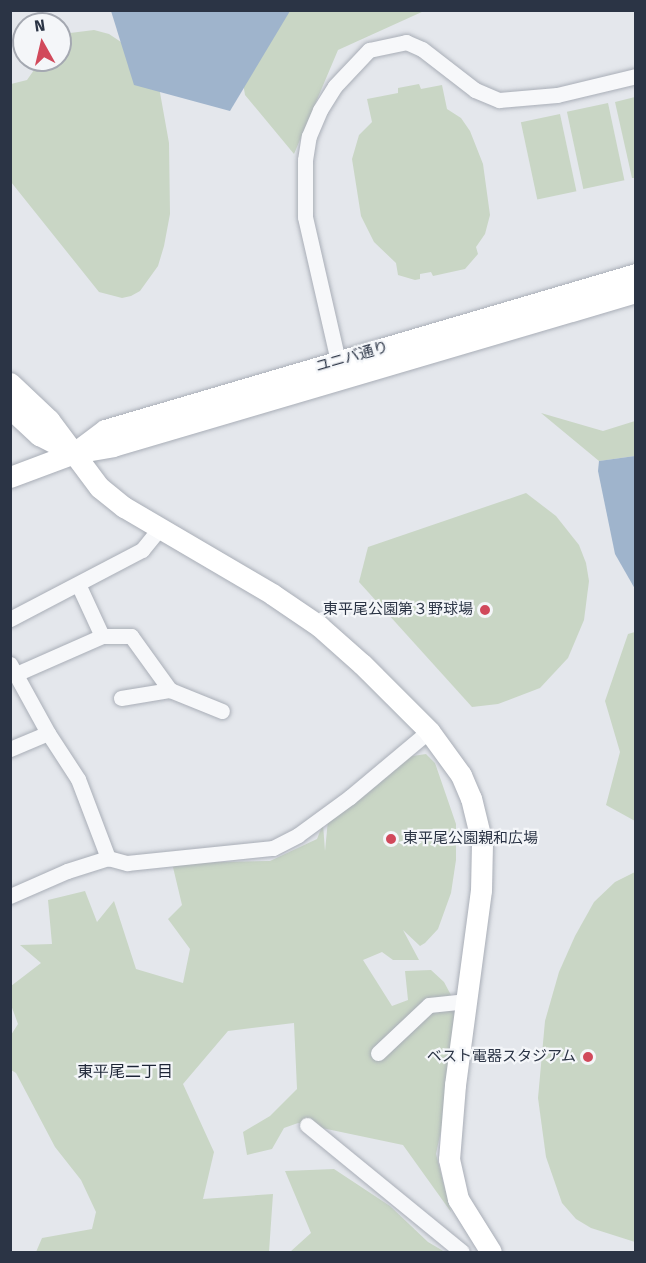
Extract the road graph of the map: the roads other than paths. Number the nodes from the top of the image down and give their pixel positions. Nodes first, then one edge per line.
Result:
1 (636, 76) edge
2 (636, 274) edge
3 (636, 292) edge
4 (338, 361) junction
5 (10, 383) edge
6 (10, 408) edge
7 (75, 453) junction
8 (10, 477) edge
9 (160, 528) junction
10 (78, 584) junction
11 (10, 619) edge
12 (102, 636) junction
13 (13, 669) edge
14 (170, 690) junction
15 (121, 698) dead end
16 (222, 711) dead end
17 (429, 731) junction
18 (48, 733) junction
19 (10, 749) edge
20 (108, 858) junction
21 (10, 896) edge
22 (467, 1002) junction
23 (378, 1053) dead end
24 (307, 1125) dead end
25 (462, 1252) edge
26 (491, 1252) edge

1 - 4 street
2 - 4 street, ユニバ通り
3 - 7 street, ユニバ通り
4 - 7 street, ユニバ通り
5 - 7 street
6 - 7 street
7 - 8 street
7 - 9 street
9 - 10 street
9 - 17 street
10 - 11 street
10 - 12 street
12 - 13 street
12 - 14 street
13 - 18 street
14 - 15 street
14 - 16 street
17 - 20 street
17 - 22 street
18 - 19 street
18 - 20 street
20 - 21 street
22 - 23 street
22 - 26 street
24 - 25 street

